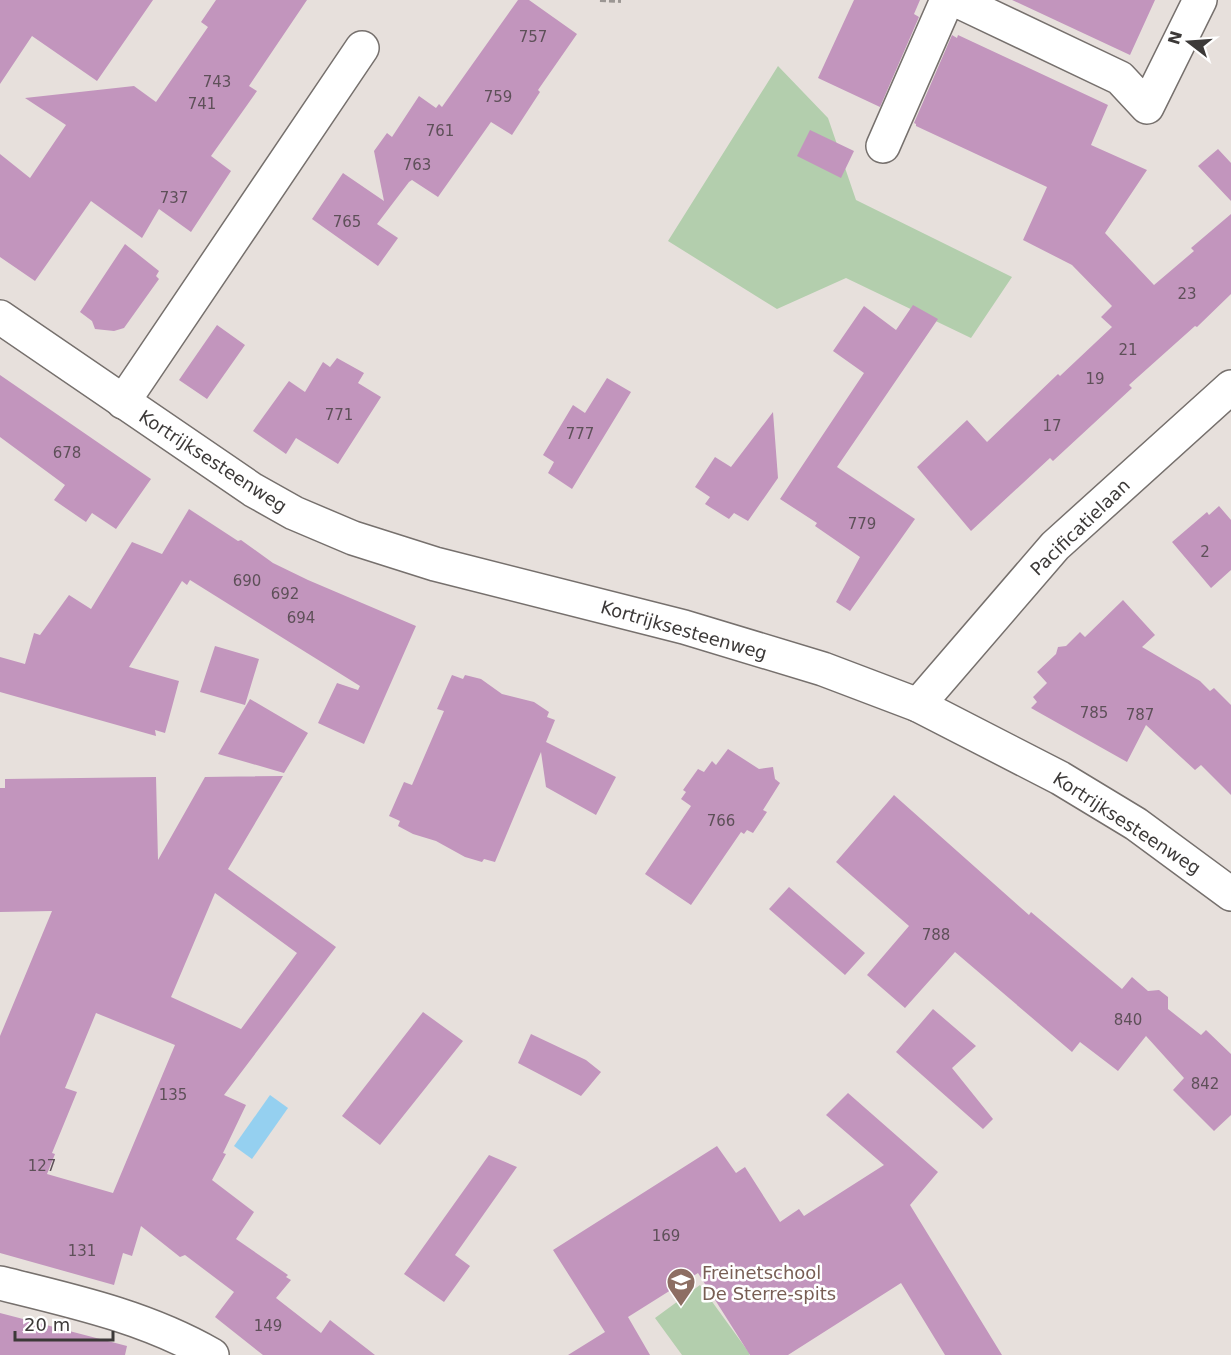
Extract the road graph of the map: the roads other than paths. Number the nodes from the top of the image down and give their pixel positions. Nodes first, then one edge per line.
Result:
1 (947, 0) edge
2 (956, 0) edge
3 (1200, 0) edge
4 (362, 48) dead end
5 (883, 146) dead end
6 (0, 316) edge
7 (1231, 387) edge
8 (123, 402) junction
9 (918, 705) junction
10 (1231, 894) edge
11 (0, 1283) edge
12 (212, 1355) edge

1 - 5 main road
2 - 3 main road
4 - 8 main road, Kortrijksesteenweg
6 - 8 main road, Kortrijksesteenweg
7 - 9 main road, Pacificatielaan
8 - 9 main road, Kortrijksesteenweg
9 - 10 main road, Kortrijksesteenweg
11 - 12 main road

